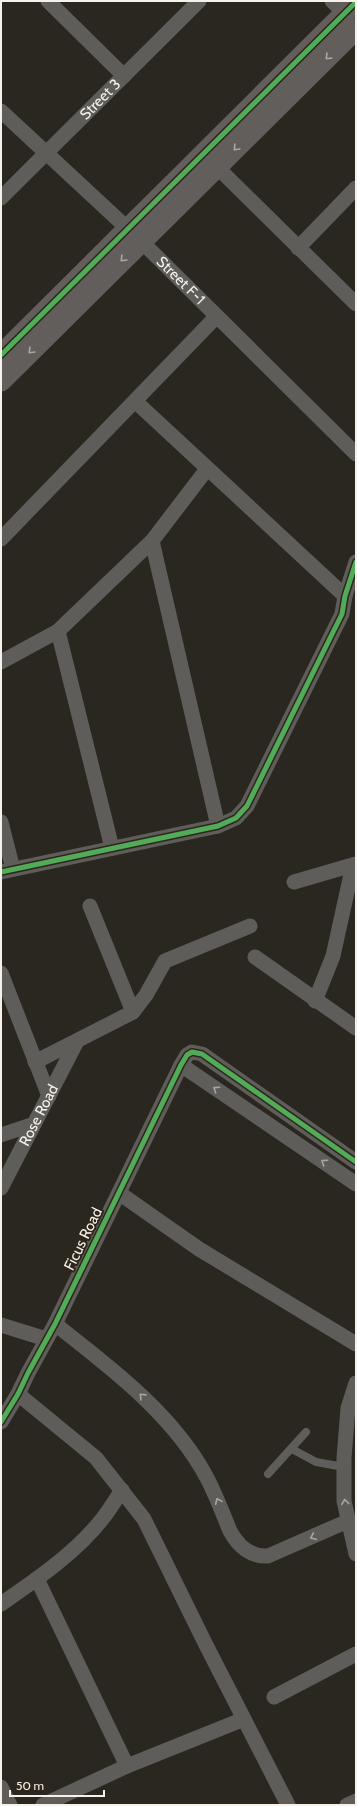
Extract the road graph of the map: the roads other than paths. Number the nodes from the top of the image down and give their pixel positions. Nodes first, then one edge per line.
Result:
1 (48, 1) edge
2 (199, 1) edge
3 (347, 11) edge
4 (124, 76) junction
5 (1, 111) edge
6 (47, 153) junction
7 (217, 167) junction
8 (356, 188) edge
9 (1, 198) edge
10 (134, 235) junction
11 (298, 248) junction
12 (356, 304) edge
13 (216, 317) junction
14 (1, 355) edge
15 (1, 381) edge
16 (135, 401) junction
17 (356, 454) edge
18 (207, 469) junction
19 (1, 539) edge
20 (152, 541) junction
21 (356, 562) edge
22 (346, 596) junction
23 (58, 631) junction
24 (1, 662) edge
25 (1, 822) edge
26 (218, 826) junction
27 (112, 848) junction
28 (354, 865) edge
29 (7, 871) edge
30 (294, 882) dead end
31 (90, 906) dead end
32 (250, 926) dead end
33 (255, 957) dead end
34 (1, 973) edge
35 (315, 1001) junction
36 (133, 1012) junction
37 (356, 1028) edge
38 (76, 1043) junction
39 (36, 1062) junction
40 (181, 1065) junction
41 (48, 1096) junction
42 (34, 1124) junction
43 (1, 1135) edge
44 (356, 1162) edge
45 (356, 1184) edge
46 (1, 1188) edge
47 (119, 1193) junction
48 (55, 1324) junction
49 (1, 1325) edge
50 (46, 1340) junction
51 (356, 1344) edge
52 (356, 1383) edge
53 (18, 1394) junction
54 (1, 1422) edge
55 (306, 1432) dead end
56 (292, 1449) junction
57 (344, 1467) junction
58 (268, 1474) dead end
59 (122, 1490) junction
60 (348, 1521) junction
61 (356, 1554) edge
62 (37, 1579) junction
63 (1, 1604) edge
64 (356, 1654) edge
65 (274, 1697) dead end
66 (244, 1718) junction
67 (127, 1766) junction
68 (1, 1787) edge
69 (356, 1801) edge
70 (10, 1805) edge
71 (43, 1805) edge
72 (288, 1805) edge
73 (347, 1805) edge

1 - 4 street
2 - 4 street, Street 3
3 -> 7 street
3 - 10 street
4 - 6 street, Street 3
5 - 6 street, Street F-1
6 - 9 street, Street 3
6 - 10 street, Street F-1
7 - 10 street
7 - 11 street
8 - 11 street
10 - 13 street, Street F-1
10 - 14 street
10 -> 15 street
11 - 12 street
13 - 16 street
13 - 17 street, Street F-1
16 - 18 street
16 - 19 street
18 - 20 street
18 - 22 street
20 - 23 street
20 - 26 street
21 - 22 street
22 - 26 street
23 - 24 street
23 - 27 street
25 - 29 street
26 - 27 street
27 - 29 street
28 - 30 street
28 - 35 street
31 - 36 street
32 - 36 street
33 - 35 street
34 - 39 street
35 - 37 street
36 - 38 street
38 - 39 street
38 - 41 street, Rose Road
39 - 41 street
40 - 44 street
45 -> 40 street
40 - 47 street, Ficus Road
41 - 42 street, Rose Road
42 - 43 street
42 - 46 street, Rose Road
47 - 48 street, Ficus Road
47 - 51 street
48 - 50 street, Ficus Road
60 -> 48 street
49 - 50 street
50 - 53 street, Ficus Road
52 - 57 street
53 - 54 street, Ficus Road
53 - 59 street
55 - 56 lane
56 - 57 lane
56 - 58 lane
60 -> 57 street
59 - 62 street
59 - 66 street
60 - 61 street
62 - 63 street
62 - 67 street
64 - 65 street
66 - 67 street
66 - 72 street
67 - 71 street
68 - 70 street
69 - 73 street

